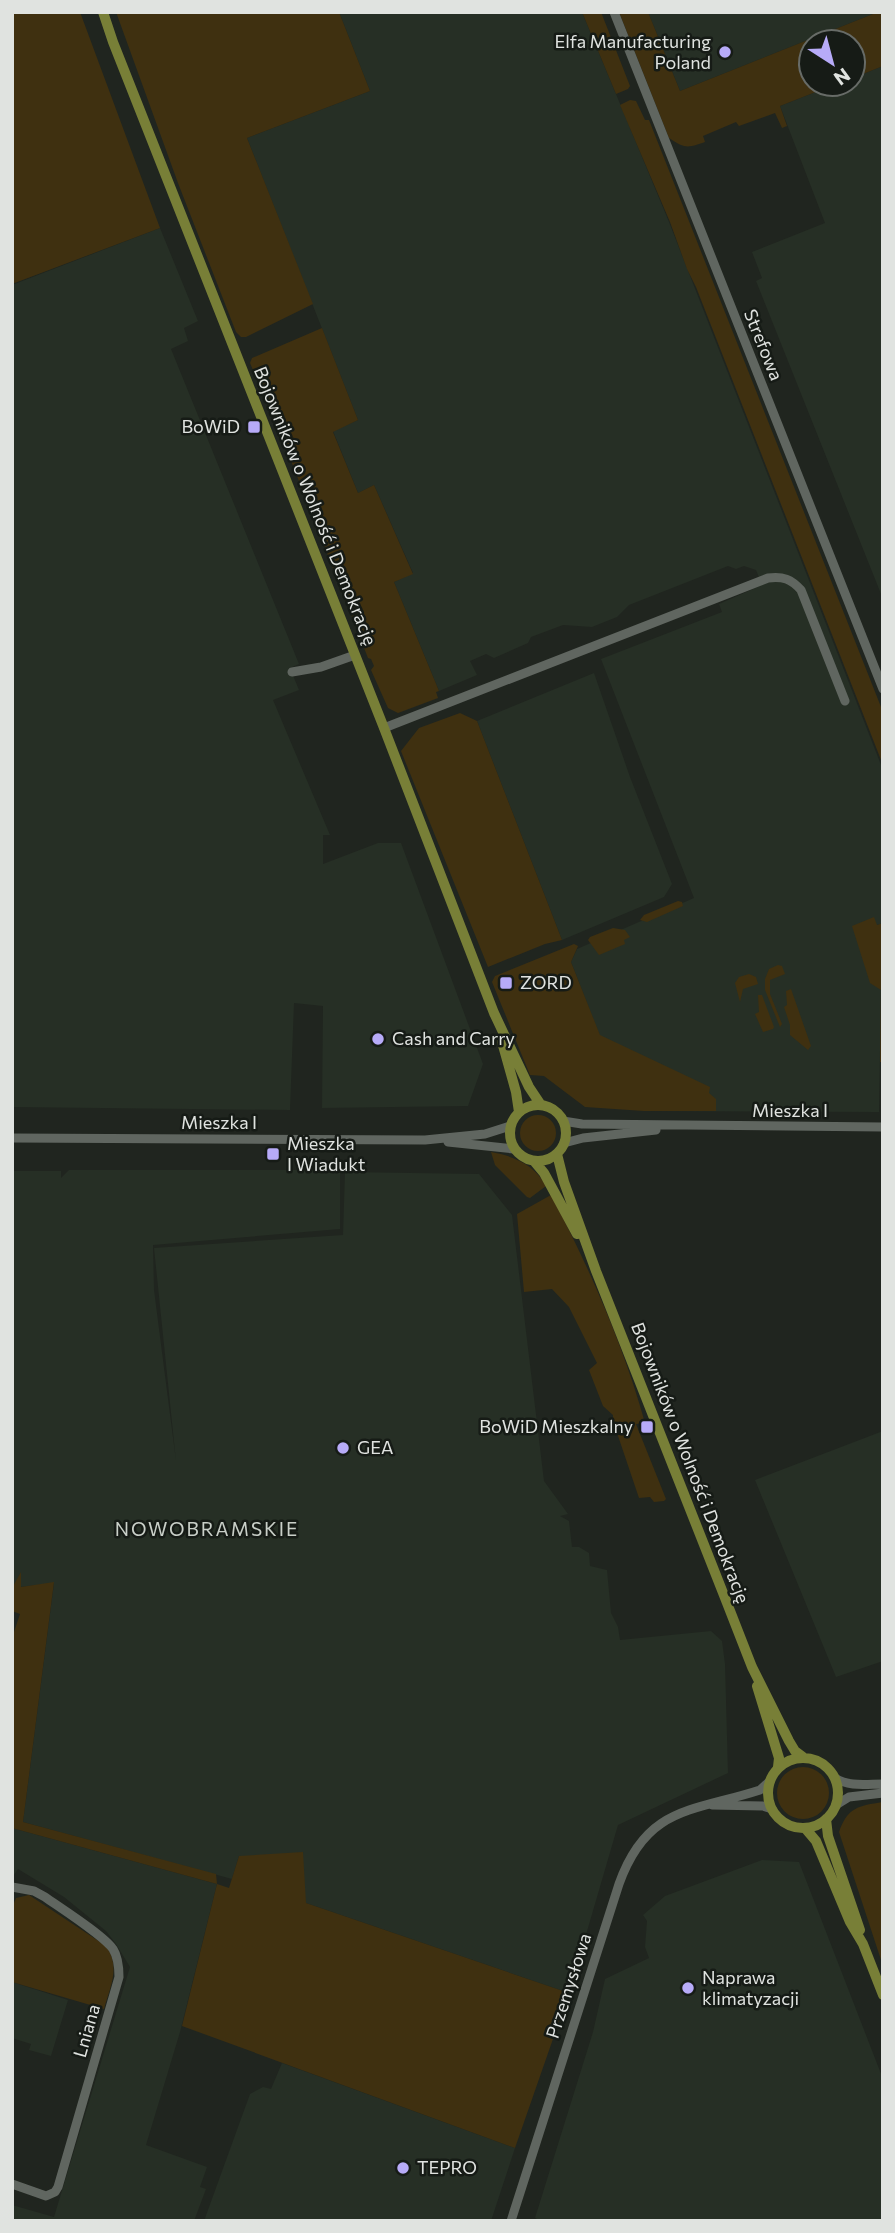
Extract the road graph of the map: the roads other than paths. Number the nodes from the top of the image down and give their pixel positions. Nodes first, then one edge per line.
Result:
1 (103, 12) edge
2 (614, 12) edge
3 (355, 655) junction
4 (292, 672) dead end
5 (883, 689) edge
6 (845, 701) dead end
7 (384, 728) junction
8 (494, 1013) junction
9 (541, 1105) junction
10 (519, 1112) junction
11 (563, 1121) junction
12 (510, 1126) junction
13 (697, 1126) junction
14 (883, 1127) edge
15 (12, 1138) edge
16 (425, 1140) junction
17 (564, 1143) junction
18 (514, 1149) junction
19 (557, 1154) junction
20 (534, 1161) junction
21 (596, 1271) junction
22 (752, 1667) junction
23 (803, 1757) junction
24 (778, 1767) junction
25 (835, 1778) junction
26 (770, 1781) junction
27 (883, 1784) edge
28 (883, 1793) edge
29 (711, 1804) junction
30 (836, 1805) junction
31 (772, 1809) junction
32 (825, 1819) junction
33 (805, 1828) junction
34 (12, 1887) edge
35 (863, 1944) junction
36 (883, 1995) edge
37 (12, 2184) edge
38 (511, 2221) edge

1 - 3 main road, Bojowników o Wolność i Demokrację
2 - 5 street, Strefowa
3 - 4 street
3 - 7 main road, Bojowników o Wolność i Demokrację
6 - 7 street
7 - 8 main road, Bojowników o Wolność i Demokrację
8 - 9 main road, Bojowników o Wolność i Demokrację
8 - 10 main road, Bojowników o Wolność i Demokrację
9 - 10 main road
9 - 11 main road
10 - 12 main road
11 - 13 street, Mieszka I
11 - 17 main road
12 - 16 street, Mieszka I
12 - 18 main road
13 - 14 street, Mieszka I
13 - 17 street, Mieszka I
15 - 16 street, Mieszka I
16 - 18 street, Mieszka I
17 - 19 main road
18 - 20 main road
19 - 20 main road
19 - 21 main road, Bojowników o Wolność i Demokrację
20 - 21 main road, Bojowników o Wolność i Demokrację
21 - 22 main road, Bojowników o Wolność i Demokrację
22 - 23 main road, Bojowników o Wolność i Demokrację
22 - 24 main road, Bojowników o Wolność i Demokrację
23 - 24 main road
23 - 25 main road
24 - 26 main road
25 - 27 street
25 - 30 main road
26 - 29 street, Przemysłowa
26 - 31 main road
28 - 30 street
29 - 31 street, Przemysłowa
29 - 38 street, Przemysłowa
30 - 32 main road
31 - 33 main road
32 - 33 main road
32 - 35 main road
33 - 35 main road
34 - 37 street, Lniana
35 - 36 main road

